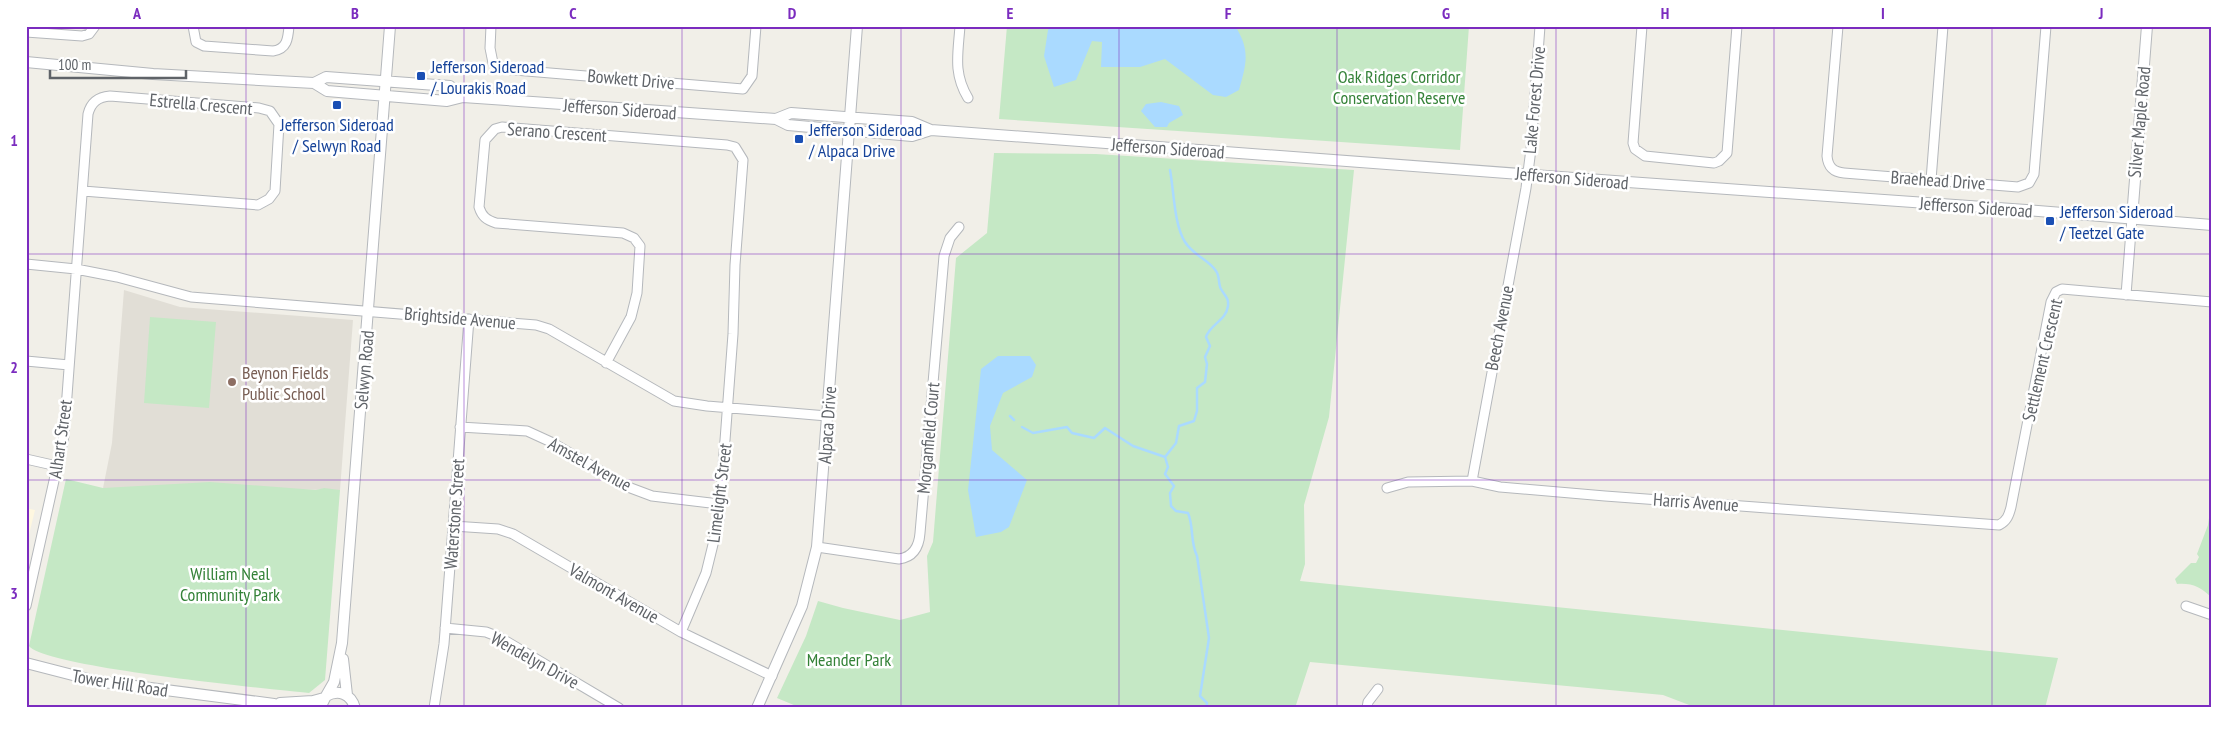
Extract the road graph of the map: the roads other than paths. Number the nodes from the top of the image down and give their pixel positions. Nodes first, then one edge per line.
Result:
1 (95, 26) edge
2 (193, 26) edge
3 (289, 26) edge
4 (390, 26) edge
5 (491, 26) edge
6 (756, 26) edge
7 (857, 26) edge
8 (960, 26) edge
9 (1540, 26) edge
10 (1642, 26) edge
11 (1737, 26) edge
12 (1838, 26) edge
13 (1943, 26) edge
14 (2046, 26) edge
15 (2147, 26) edge
16 (26, 32) edge
17 (26, 62) edge
18 (386, 81) junction
19 (314, 83) junction
20 (385, 96) junction
21 (463, 97) junction
22 (968, 98) dead end
23 (850, 118) junction
24 (776, 119) junction
25 (849, 130) junction
26 (932, 130) junction
27 (1528, 174) junction
28 (1931, 180) junction
29 (83, 191) junction
30 (2132, 218) junction
31 (2212, 225) edge
32 (959, 227) dead end
33 (26, 264) edge
34 (76, 269) junction
35 (2126, 295) junction
36 (2212, 302) edge
37 (369, 311) junction
38 (469, 319) junction
39 (26, 361) edge
40 (606, 363) junction
41 (69, 365) junction
42 (727, 408) junction
43 (827, 416) junction
44 (460, 427) junction
45 (26, 459) edge
46 (58, 466) junction
47 (1472, 481) junction
48 (1387, 488) dead end
49 (719, 504) junction
50 (2004, 522) joint
51 (453, 526) junction
52 (817, 548) junction
53 (26, 606) edge
54 (2186, 606) dead end
55 (2212, 615) edge
56 (445, 628) junction
57 (681, 632) junction
58 (342, 643) junction
59 (26, 663) edge
60 (772, 676) junction
61 (1378, 689) dead end
62 (347, 695) junction
63 (324, 700) edge
64 (274, 704) junction
65 (358, 707) edge
66 (287, 708) edge
67 (434, 708) edge
68 (619, 708) edge
69 (757, 708) edge
70 (1367, 708) edge

1 - 16 street
2 - 3 street
4 - 18 street, Selwyn Road
5 - 6 street, Bowkett Drive
7 - 23 street, Alpaca Drive
8 - 22 street
9 - 27 street, Lake Forest Drive
10 - 11 street
12 - 28 street, Braehead Drive
13 - 28 street
14 - 28 street, Braehead Drive
15 - 30 street, Silver Maple Road
17 - 19 street, Jefferson Sideroad
18 - 19 street, Jefferson Sideroad
18 - 20 street, Selwyn Road
18 - 21 street, Jefferson Sideroad
19 - 20 street, Jefferson Sideroad
20 - 21 street, Jefferson Sideroad
20 - 37 street, Selwyn Road
21 - 24 street, Jefferson Sideroad
23 - 24 street, Jefferson Sideroad
23 - 25 street, Alpaca Drive
23 - 26 street, Jefferson Sideroad
24 - 25 street, Jefferson Sideroad
25 - 26 street, Jefferson Sideroad
25 - 43 street, Alpaca Drive
26 - 27 street, Jefferson Sideroad
27 - 30 street, Jefferson Sideroad
27 - 47 street, Beech Avenue
29 - 29 street, Estrella Crescent
29 - 34 street, Estrella Crescent
30 - 31 street, Jefferson Sideroad
30 - 35 street
32 - 52 street, Morganfield Court
33 - 34 street, Brightside Avenue
34 - 37 street, Brightside Avenue
34 - 41 street, Alhart Street
35 - 36 street, Settlement Crescent
35 - 50 street, Settlement Crescent
37 - 38 street, Brightside Avenue
37 - 58 street, Selwyn Road
38 - 40 street, Brightside Avenue
38 - 44 street, Waterstone Street
39 - 41 street
40 - 42 street, Brightside Avenue
40 - 42 street, Serano Crescent
41 - 46 street, Alhart Street
42 - 43 street, Brightside Avenue
42 - 49 street, Limelight Street
43 - 52 street, Alpaca Drive
44 - 49 street, Amstel Avenue
44 - 51 street, Waterstone Street
45 - 46 street
46 - 53 street, Alhart Street
47 - 48 street, Harris Avenue
47 - 50 street, Harris Avenue
49 - 57 street, Limelight Street
51 - 56 street, Waterstone Street
51 - 57 street, Valmont Avenue
52 - 60 street, Alpaca Drive
54 - 55 street
56 - 67 street, Waterstone Street
56 - 68 street, Wendelyn Drive
57 - 60 street, Valmont Avenue
58 - 62 street, Selwyn Road
58 - 63 street, Selwyn Road
59 - 64 street, Tower Hill Road
60 - 69 street, Alpaca Drive
61 - 70 street
62 - 63 street, Tower Hill Road
62 - 65 street
63 - 64 street, Tower Hill Road
64 - 66 street, Tower Hill Road

